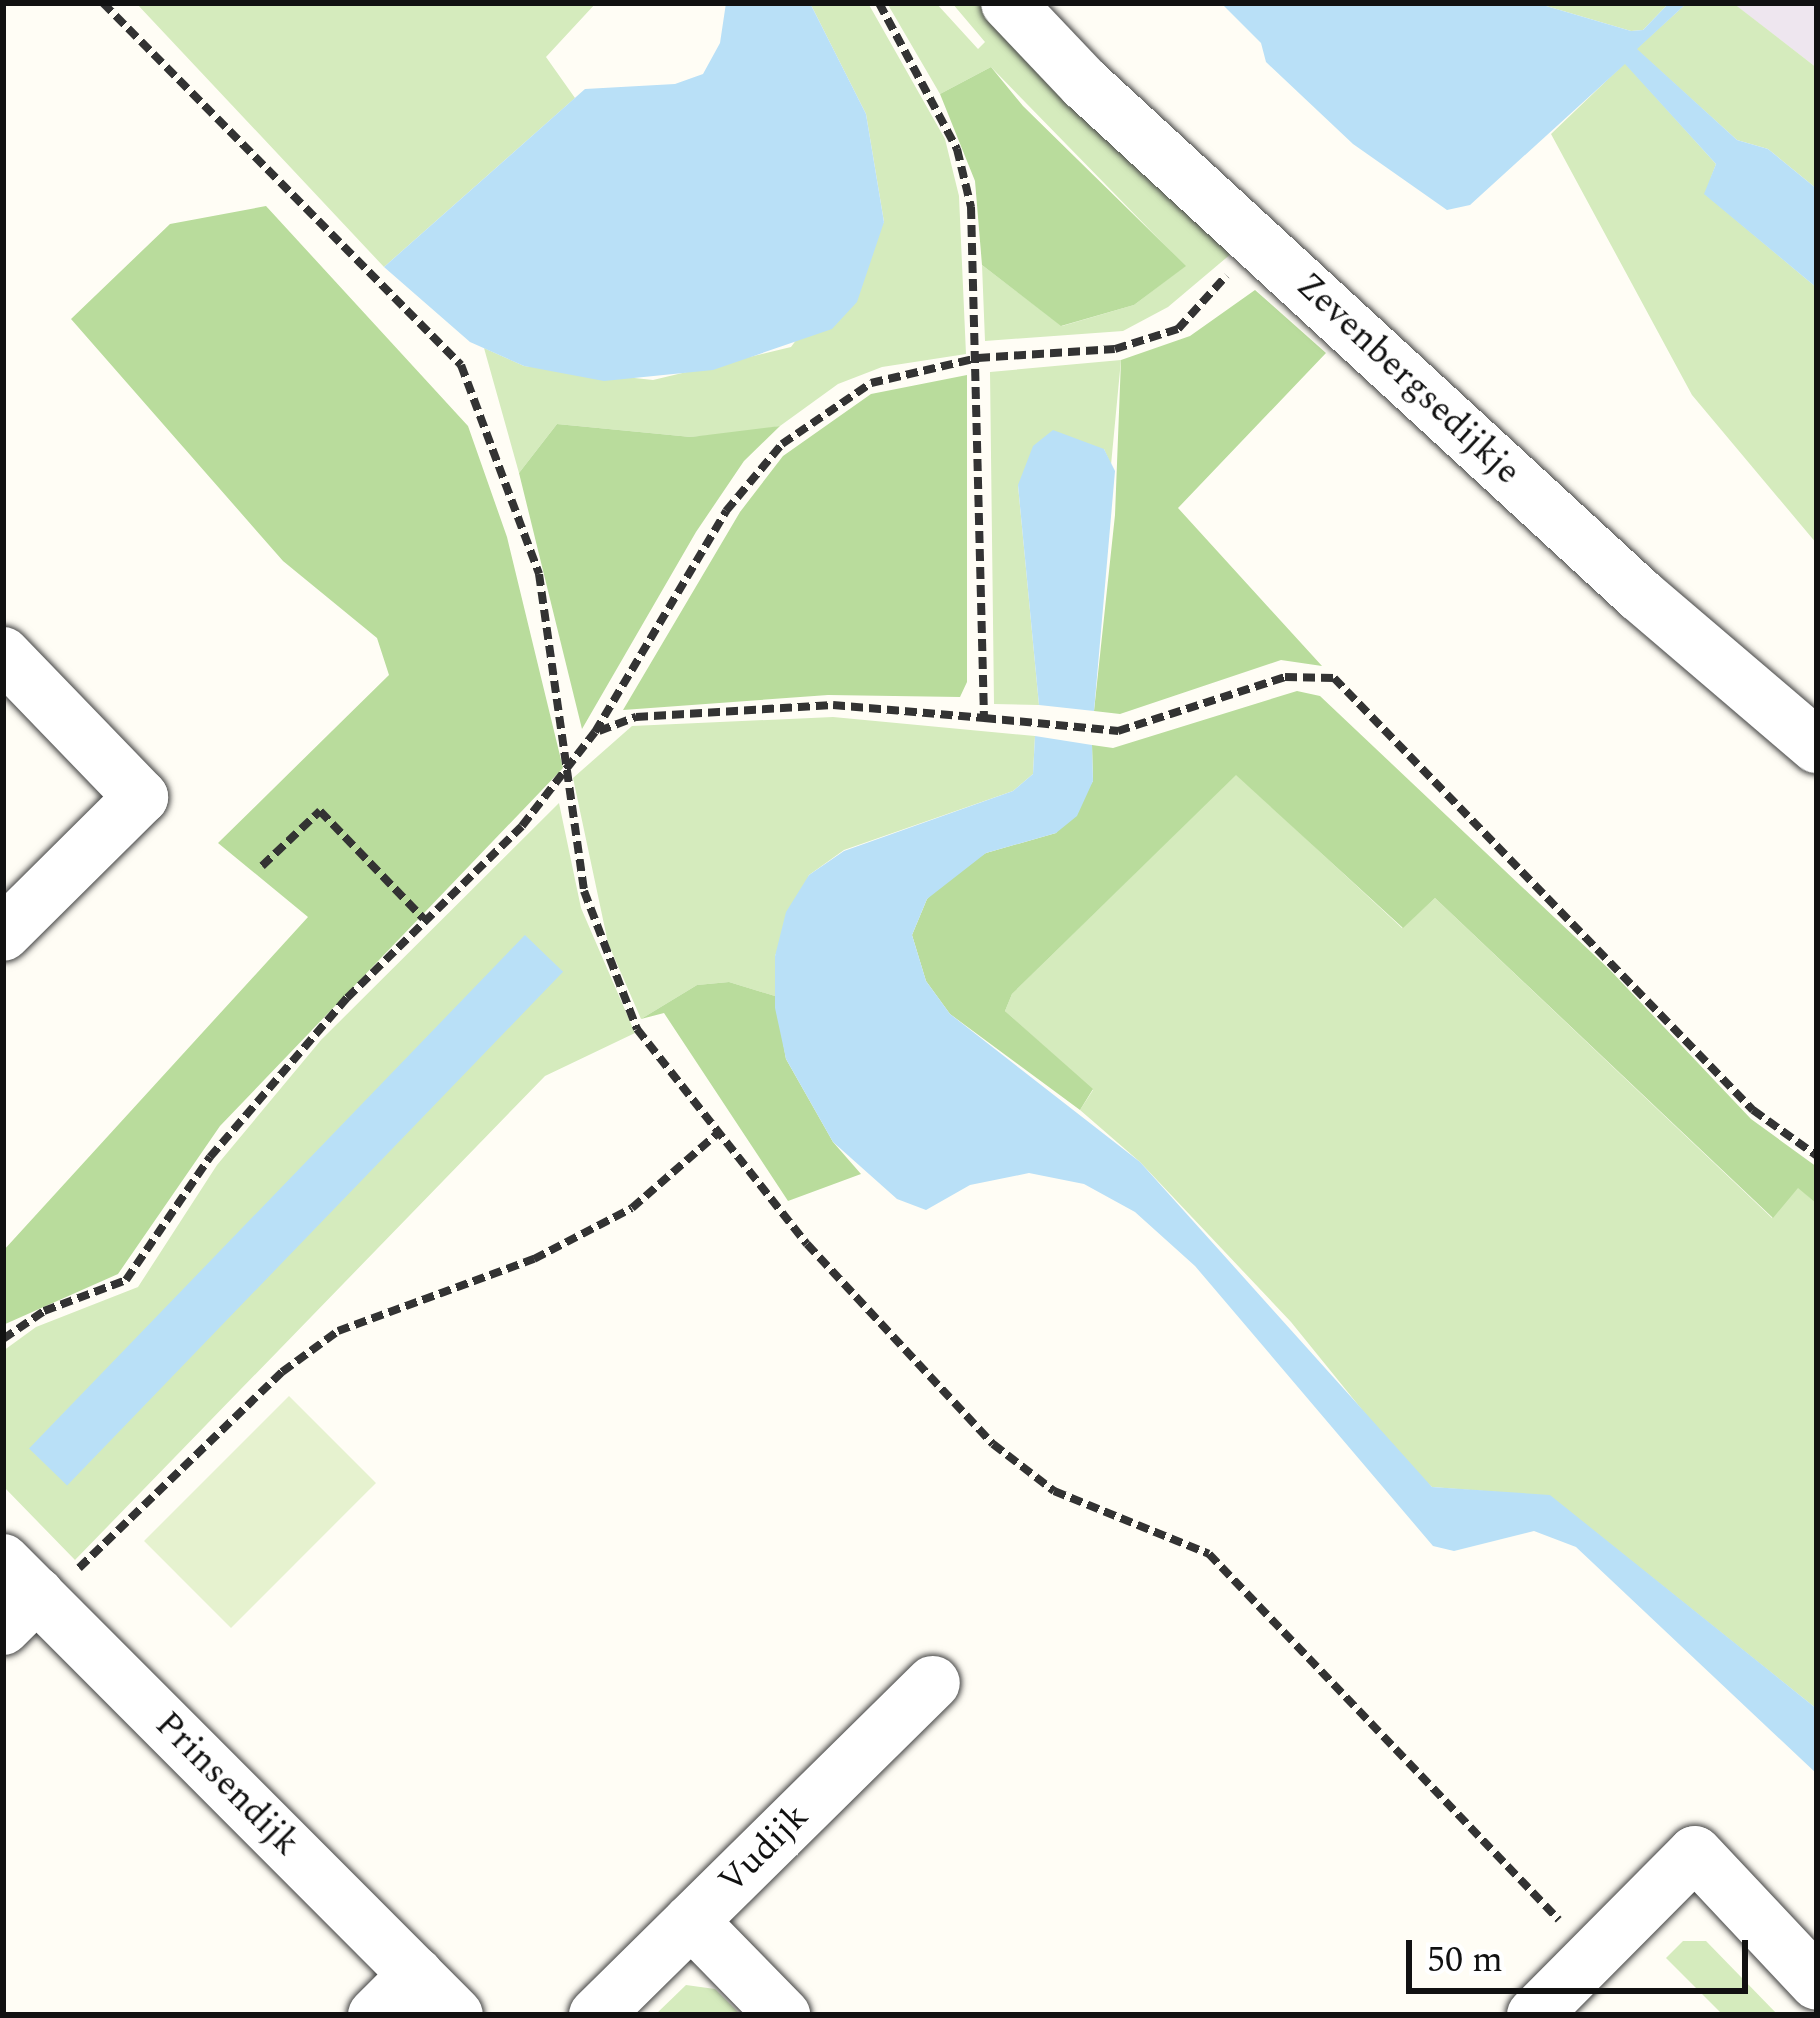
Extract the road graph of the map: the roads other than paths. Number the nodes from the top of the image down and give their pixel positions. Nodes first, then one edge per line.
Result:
1 (1008, 3) edge
2 (3, 654) edge
3 (1817, 746) edge
4 (3, 934) edge
5 (14, 1595) edge
6 (933, 1683) dead end
7 (692, 1921) junction
8 (416, 1974) junction
9 (1817, 1983) edge
10 (375, 2015) edge
11 (456, 2015) edge
12 (596, 2015) edge
13 (783, 2015) edge
14 (1534, 2015) edge

1 - 3 street, Zevenbergsedijkje
2 - 4 street
5 - 8 street, Prinsendijk
6 - 7 street, Vudijk
7 - 12 street, Vudijk
7 - 13 street
8 - 10 street
8 - 11 street, Prinsendijk
9 - 14 street

